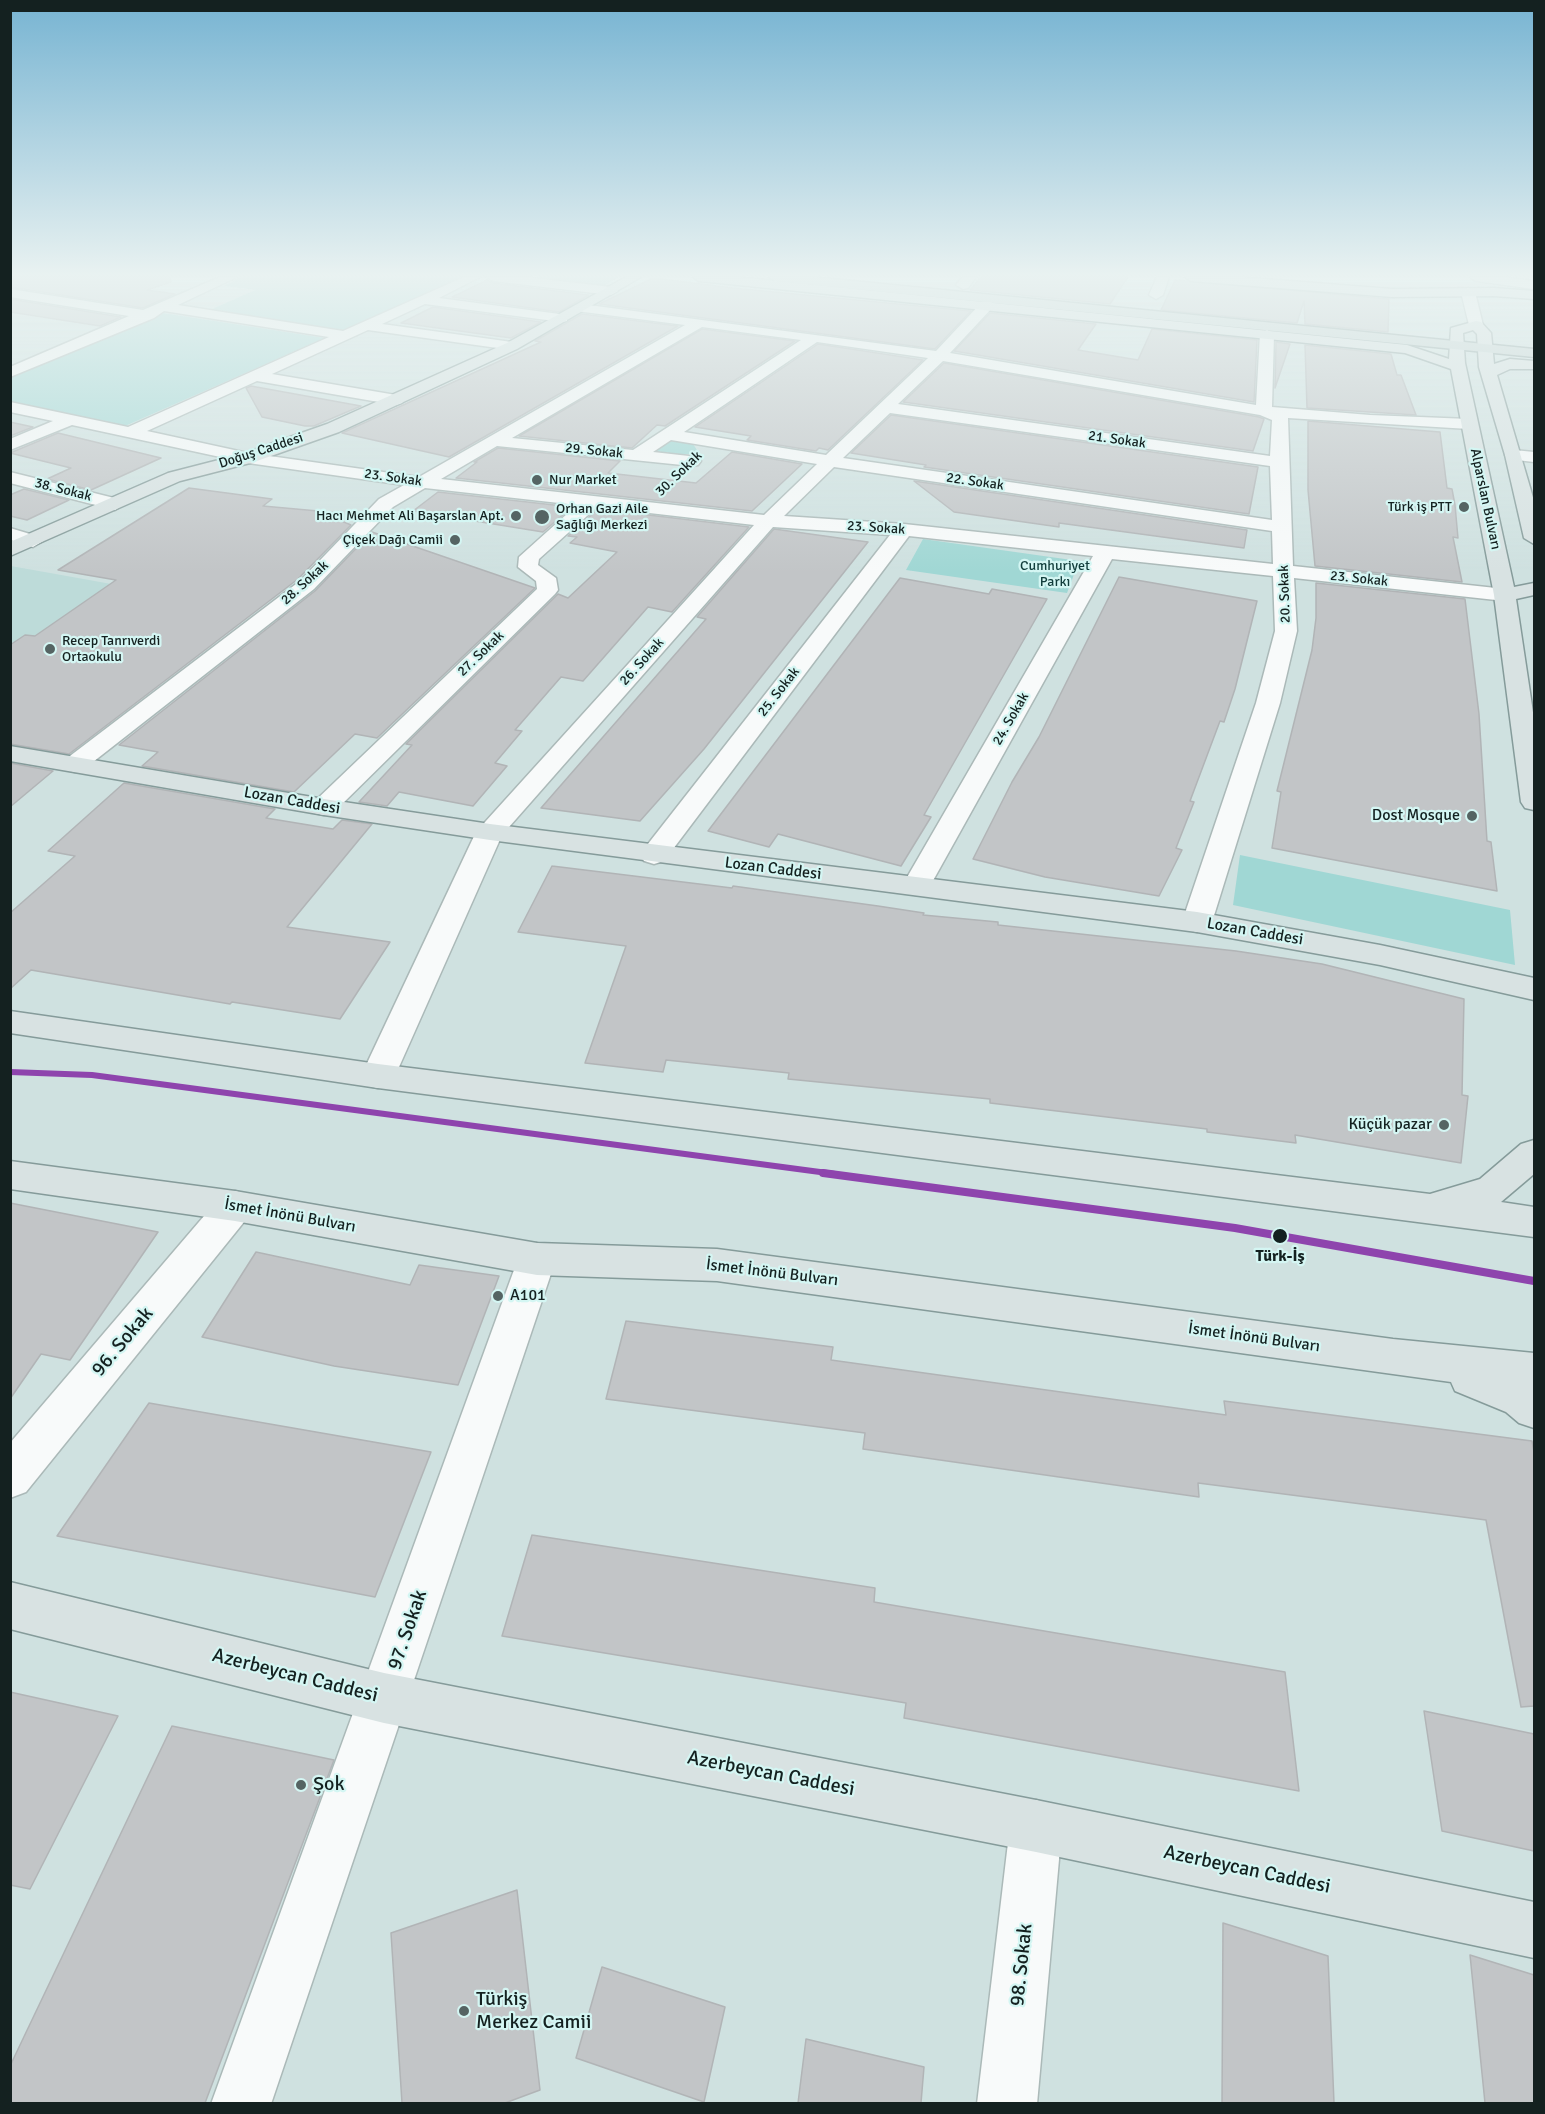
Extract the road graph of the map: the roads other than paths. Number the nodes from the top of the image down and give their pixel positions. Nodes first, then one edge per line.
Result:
1 (255, 376) joint
2 (448, 376) edge
3 (608, 376) edge
4 (756, 376) edge
5 (918, 376) edge
6 (1059, 376) edge
7 (1265, 376) edge
8 (1461, 376) edge
9 (1490, 376) edge
10 (396, 400) junction
11 (10, 407) edge
12 (885, 407) junction
13 (1264, 411) junction
14 (72, 420) junction
15 (1469, 424) junction
16 (131, 432) junction
17 (667, 434) junction
18 (495, 441) junction
19 (713, 442) junction
20 (10, 445) edge
21 (637, 455) junction
22 (1514, 455) junction
23 (1534, 457) edge
24 (248, 458) junction
25 (692, 461) junction
26 (828, 461) junction
27 (1279, 462) junction
28 (676, 476) dead end
29 (10, 477) edge
30 (419, 482) junction
31 (661, 491) dead end
32 (592, 502) junction
33 (115, 504) junction
34 (645, 506) junction
35 (768, 521) junction
36 (1283, 527) junction
37 (904, 530) junction
38 (10, 534) edge
39 (1534, 538) edge
40 (33, 541) junction
41 (10, 550) edge
42 (1106, 552) junction
43 (1285, 571) junction
44 (1534, 589) edge
45 (1505, 595) junction
46 (10, 753) edge
47 (75, 764) junction
48 (1534, 802) edge
49 (324, 807) junction
50 (489, 832) junction
51 (654, 855) junction
52 (916, 886) junction
53 (1197, 922) junction
54 (1534, 989) edge
55 (10, 1022) edge
56 (378, 1076) junction
57 (1534, 1154) edge
58 (10, 1175) edge
59 (235, 1206) junction
60 (1423, 1207) junction
61 (1534, 1222) edge
62 (537, 1259) junction
63 (1393, 1357) junction
64 (1534, 1372) edge
65 (1534, 1409) edge
66 (10, 1477) edge
67 (10, 1605) edge
68 (384, 1698) junction
69 (1036, 1826) junction
70 (1534, 1930) edge
71 (242, 2103) edge
72 (1007, 2103) edge

1 - 10 street
1 - 16 street
2 - 10 main road, Doğuş Caddesi
3 - 18 street, 28. Sokak
4 - 17 street
5 - 12 street, 26. Sokak
6 - 13 street
7 - 13 street
8 - 15 main road, Alparslan Bulvarı
9 - 22 main road
10 - 24 main road, Doğuş Caddesi
11 - 14 street, 23. Sokak
12 - 26 street, 26. Sokak
12 - 27 street, 21. Sokak
13 - 15 street
13 - 27 street, 20. Sokak
14 - 16 street, 23. Sokak
14 - 20 street
15 - 45 main road, Alparslan Bulvarı
16 - 24 street, 23. Sokak
17 - 19 street, 22. Sokak
17 - 21 street
18 - 21 street, 29. Sokak
18 - 30 street, 28. Sokak
19 - 25 street, 30. Sokak
19 - 26 street, 22. Sokak
21 - 25 street, 29. Sokak
22 - 23 street
22 - 39 main road
24 - 30 street, 23. Sokak
24 - 33 main road, Doğuş Caddesi
25 - 28 street, 30. Sokak
26 - 35 street, 26. Sokak
26 - 36 street, 22. Sokak
27 - 36 street, 20. Sokak
29 - 33 street, 38. Sokak
30 - 32 street, 23. Sokak
30 - 47 street, 28. Sokak
31 - 34 street, 30. Sokak
32 - 34 street, 23. Sokak
32 - 49 street, 27. Sokak
33 - 40 main road, Doğuş Caddesi
34 - 35 street, 23. Sokak
35 - 37 street, 23. Sokak
35 - 50 street, 26. Sokak
36 - 43 street, 20. Sokak
37 - 42 street, 23. Sokak
37 - 51 street, 25. Sokak
38 - 40 street
40 - 41 main road, Doğuş Caddesi
42 - 43 street, 23. Sokak
42 - 52 street, 24. Sokak
43 - 45 street, 23. Sokak
43 - 53 street, 20. Sokak
44 - 45 main road
45 - 48 main road, Alparslan Bulvarı
46 - 47 main road, Lozan Caddesi
47 - 49 main road, Lozan Caddesi
49 - 50 main road, Lozan Caddesi
50 - 51 main road, Lozan Caddesi
50 - 56 street, 26. Sokak
51 - 52 main road, Lozan Caddesi
52 - 53 main road, Lozan Caddesi
53 - 54 main road, Lozan Caddesi
55 - 56 main road
56 - 60 main road
57 - 60 main road
58 - 59 main road, İsmet İnönü Bulvarı
59 - 62 main road, İsmet İnönü Bulvarı
59 - 66 street, 96. Sokak
60 - 61 main road
62 - 63 main road, İsmet İnönü Bulvarı
62 - 68 street, 97. Sokak
63 - 64 main road, İsmet İnönü Bulvarı
63 - 65 main road
67 - 68 main road, Azerbeycan Caddesi
68 - 69 main road, Azerbeycan Caddesi
68 - 71 street, 97. Sokak
69 - 70 main road, Azerbeycan Caddesi
69 - 72 street, 98. Sokak

